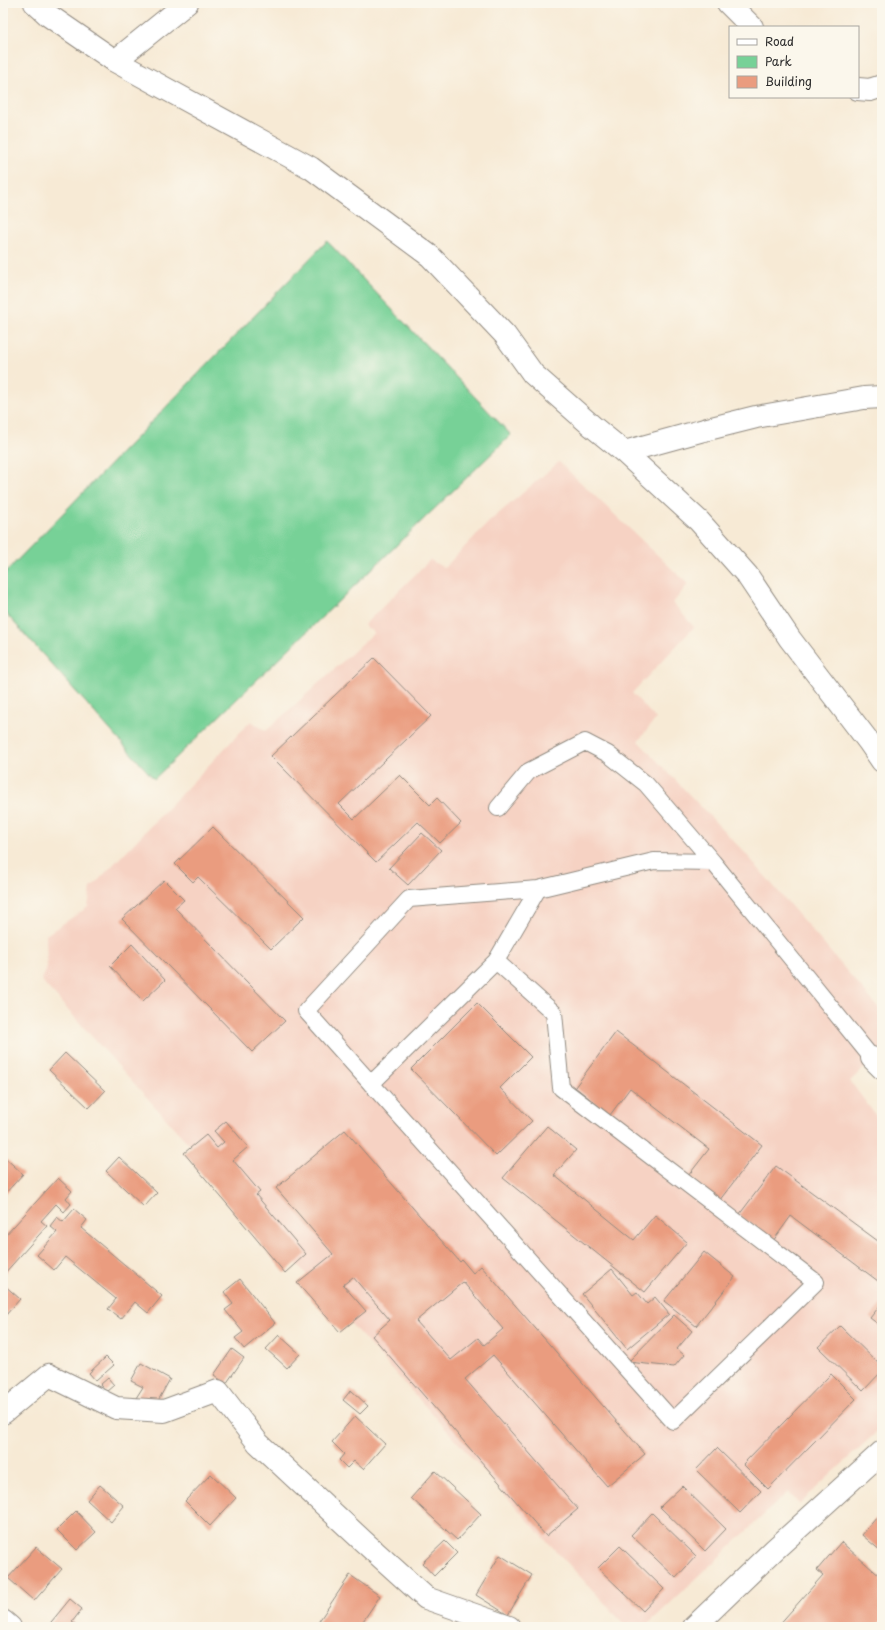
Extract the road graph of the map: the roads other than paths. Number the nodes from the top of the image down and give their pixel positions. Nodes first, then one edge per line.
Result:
1 (35, 3) edge
2 (187, 3) edge
3 (728, 3) edge
4 (751, 26) edge
5 (116, 61) junction
6 (882, 86) edge
7 (859, 89) edge
8 (882, 397) edge
9 (624, 452) junction
10 (882, 761) edge
11 (498, 808) dead end
12 (713, 862) junction
13 (538, 889) junction
14 (496, 961) junction
15 (877, 1063) edge
16 (371, 1084) junction
17 (3, 1413) edge
18 (882, 1452) edge
19 (3, 1621) edge
20 (10, 1627) edge
21 (509, 1627) edge
22 (694, 1627) edge

1 - 5 street
2 - 5 street
3 - 4 street
5 - 9 street
6 - 7 street
8 - 9 street
9 - 10 street
11 - 12 lane
12 - 13 lane
12 - 15 lane
13 - 14 lane
13 - 16 lane
14 - 16 lane
14 - 16 lane
17 - 21 street
18 - 22 street
19 - 20 street

